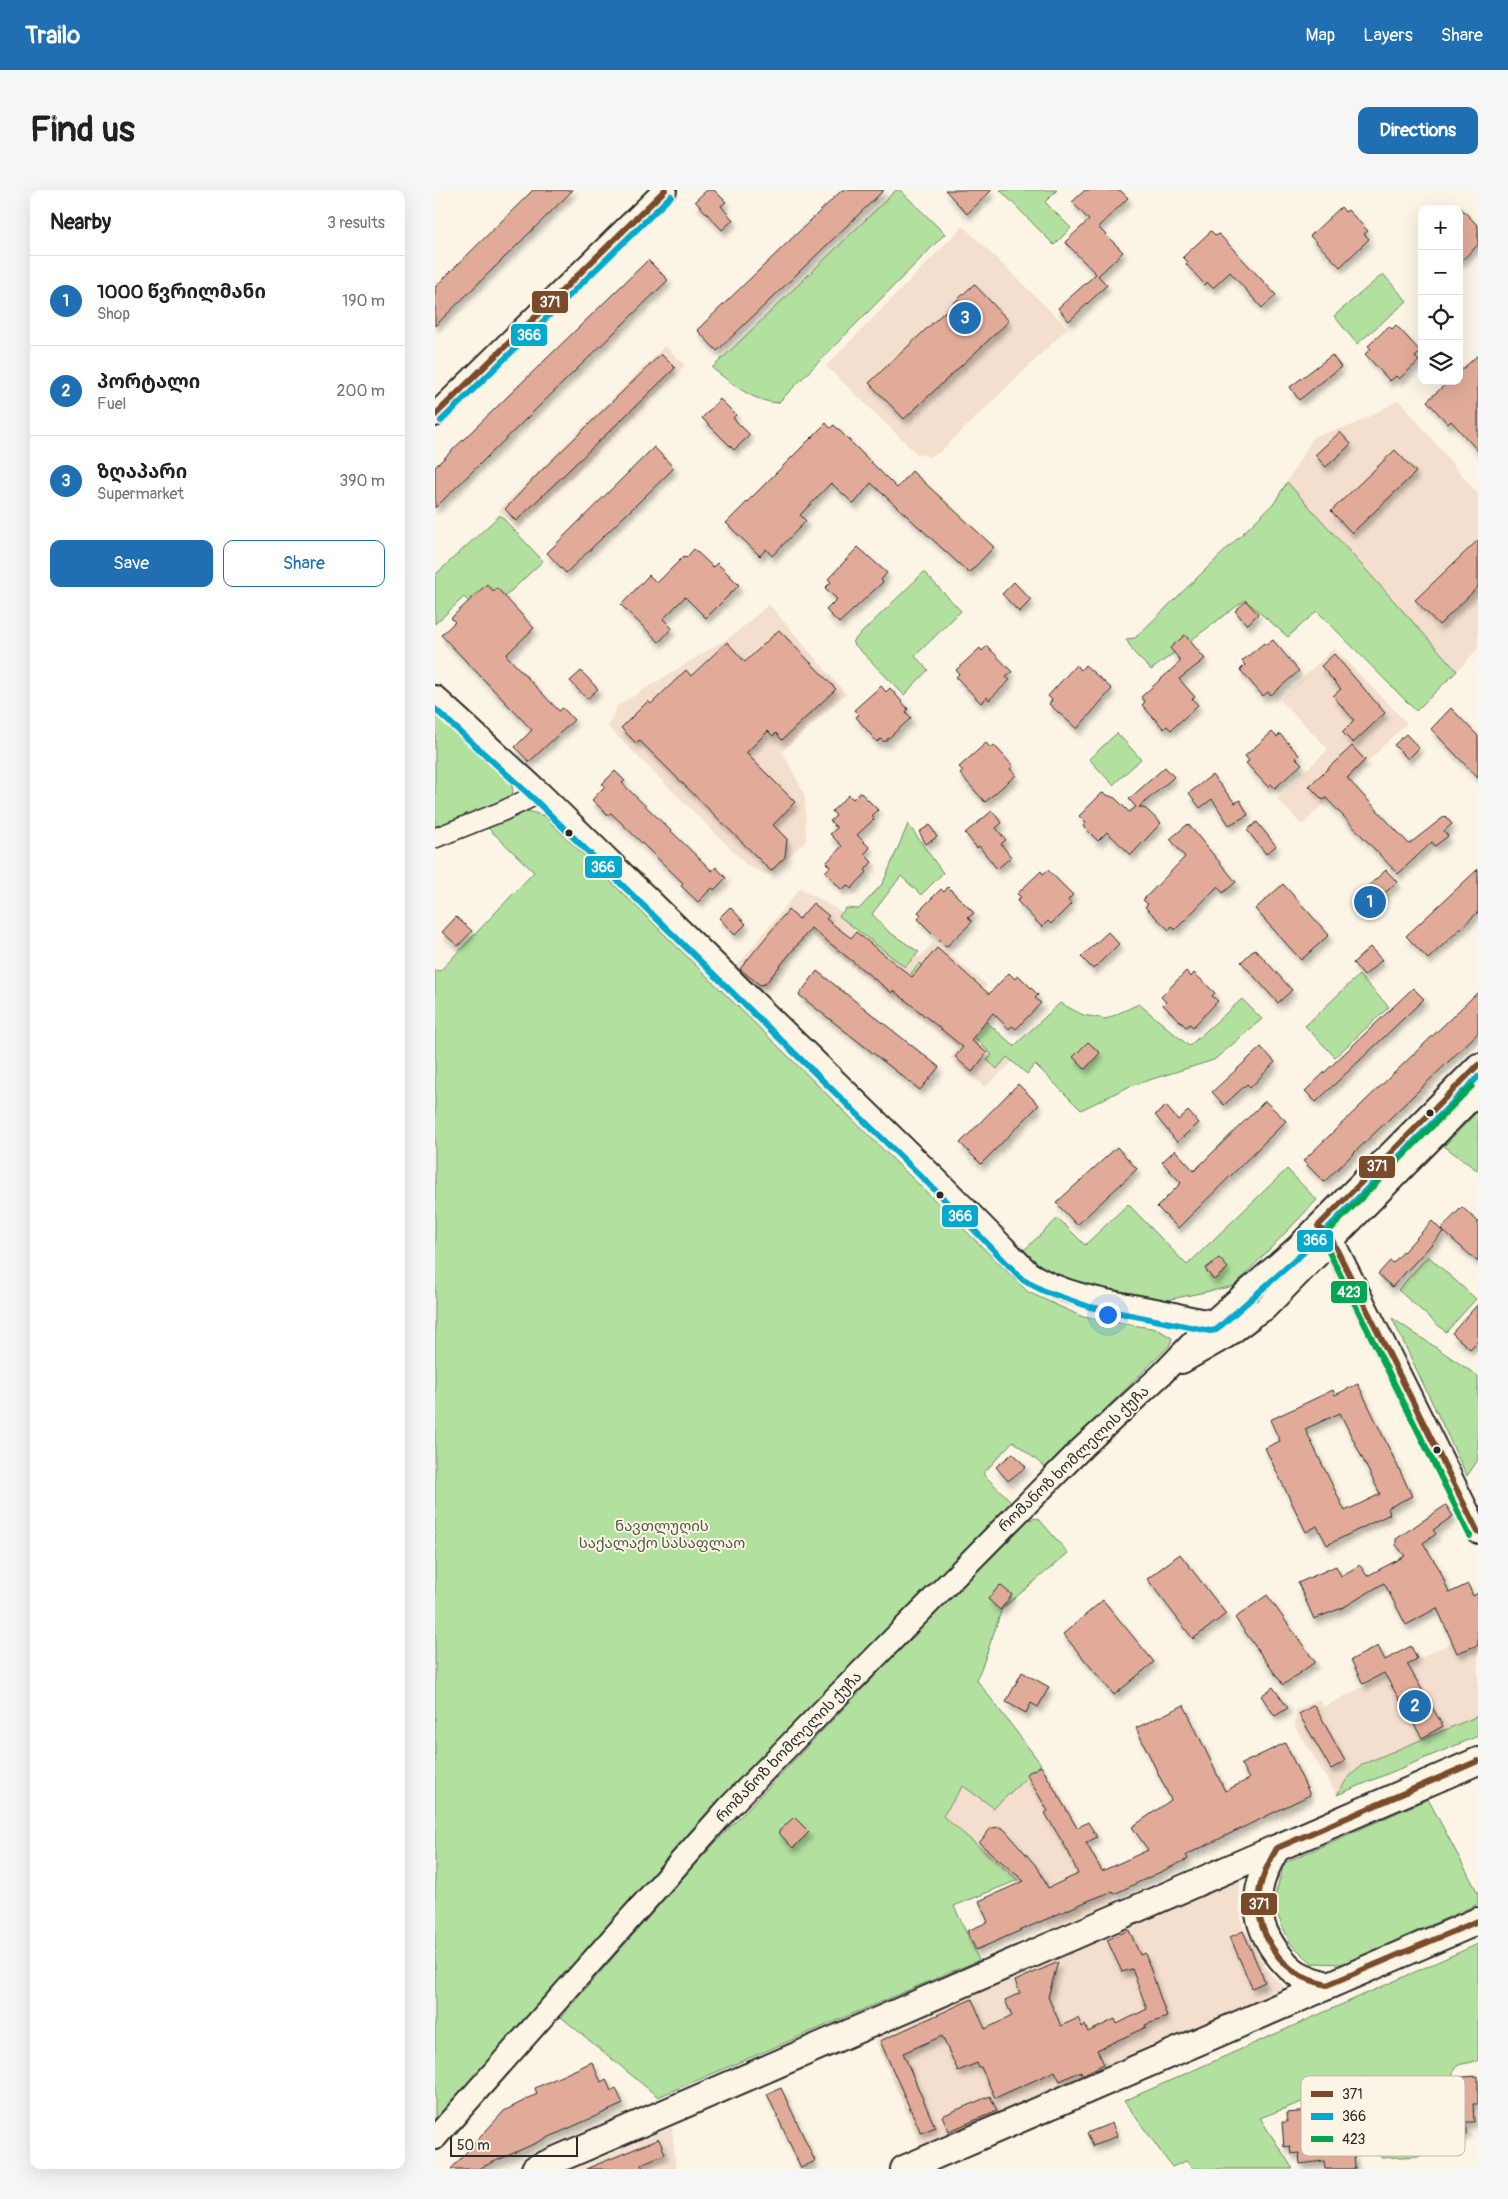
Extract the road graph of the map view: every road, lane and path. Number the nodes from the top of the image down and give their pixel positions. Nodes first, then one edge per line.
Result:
1 (665, 190) edge
2 (435, 414) edge
3 (435, 697) edge
4 (540, 793) junction
5 (435, 838) edge
6 (1478, 1065) edge
7 (1478, 1092) edge
8 (1325, 1233) junction
9 (1254, 1316) junction
10 (1212, 1322) junction
11 (1203, 1351) junction
12 (1162, 1374) junction
13 (1478, 1532) edge
14 (1478, 1761) edge
15 (1277, 1848) junction
16 (1478, 1921) edge
17 (1327, 1985) junction
18 (435, 2138) edge
19 (535, 2169) edge
20 (904, 2169) edge

1 - 2 street
3 - 4 street
4 - 5 street
4 - 10 street
6 - 8 street, რომანოზ ხომლელის ქუჩა
7 - 8 street, რომანოზ ხომლელის ქუჩა
8 - 9 street, რომანოზ ხომლელის ქუჩა
8 - 10 street, რომანოზ ხომლელის ქუჩა
8 - 13 street
9 - 10 street, რომანოზ ხომლელის ქუჩა
9 - 11 street, რომანოზ ხომლელის ქუჩა
10 - 11 street
10 - 12 street, რომანოზ ხომლელის ქუჩა
11 - 12 street, რომანოზ ხომლელის ქუჩა
12 - 18 street, რომანოზ ხომლელის ქუჩა
14 - 15 main road
15 - 17 main road
15 - 19 main road
16 - 17 main road
17 - 20 main road

